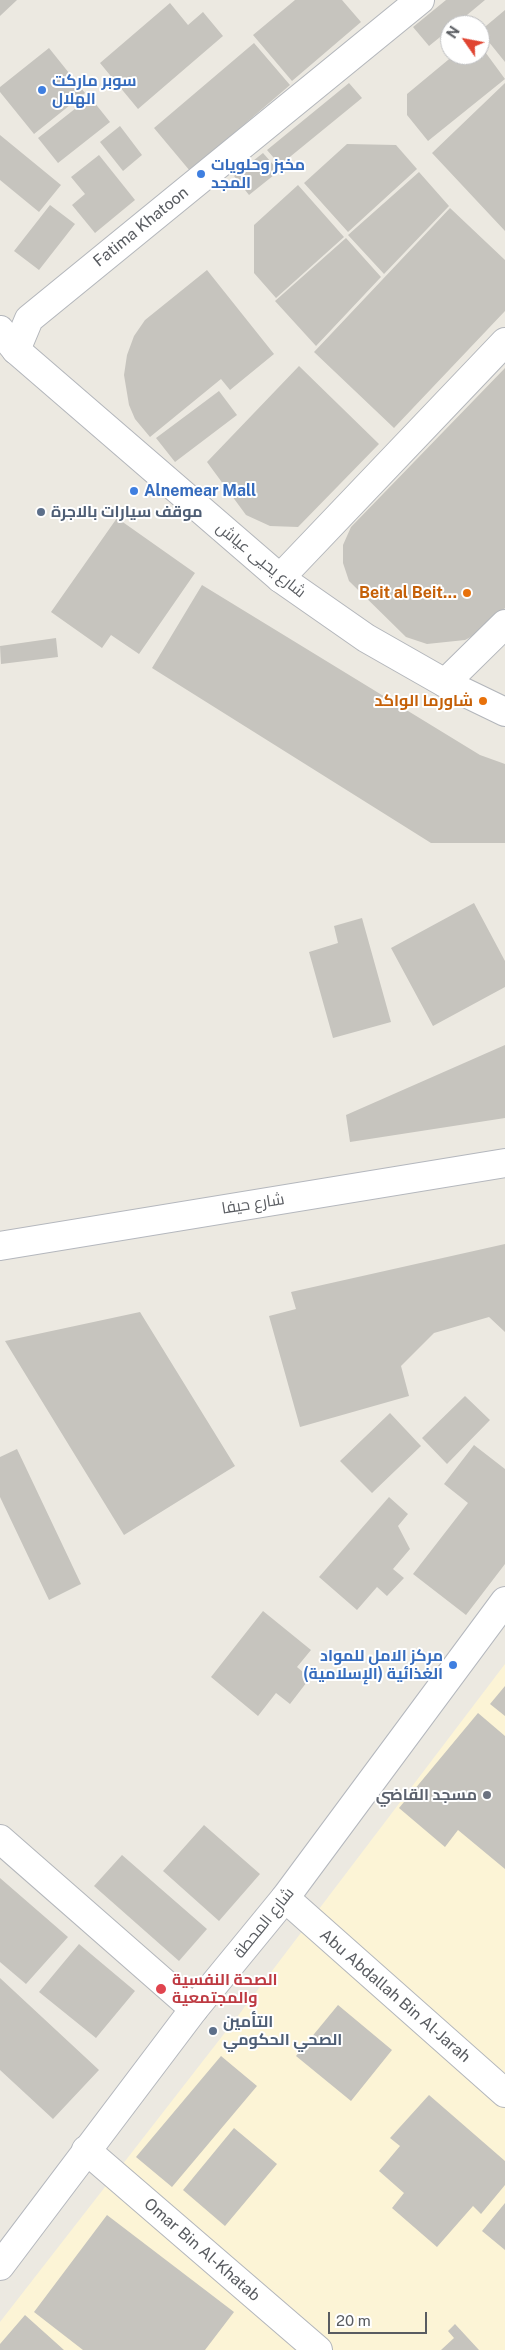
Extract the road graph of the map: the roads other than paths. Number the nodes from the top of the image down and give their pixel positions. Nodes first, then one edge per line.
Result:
1 (420, 0) edge
2 (5, 342) edge
3 (505, 342) edge
4 (280, 578) junction
5 (505, 624) edge
6 (445, 683) junction
7 (505, 712) edge
8 (505, 1163) edge
9 (0, 1246) edge
10 (505, 1601) edge
11 (0, 1839) edge
12 (285, 1898) junction
13 (194, 2009) junction
14 (505, 2093) edge
15 (86, 2150) junction
16 (0, 2266) edge
17 (318, 2350) edge

1 - 2 street, Fatima Khatoon
2 - 4 street, شارع يحيى عياش
3 - 4 street
4 - 6 street, شارع يحيى عياش
5 - 6 street
6 - 7 street, شارع يحيى عياش
8 - 9 street, شارع حيفا
10 - 12 street, شارع المحطة
11 - 13 street
12 - 13 street, شارع المحطة
12 - 14 street, Abu Abdallah Bin Al-Jarah
13 - 15 street, شارع المحطة
15 - 16 street, شارع المحطة
15 - 17 street, Omar Bin Al-Khatab

